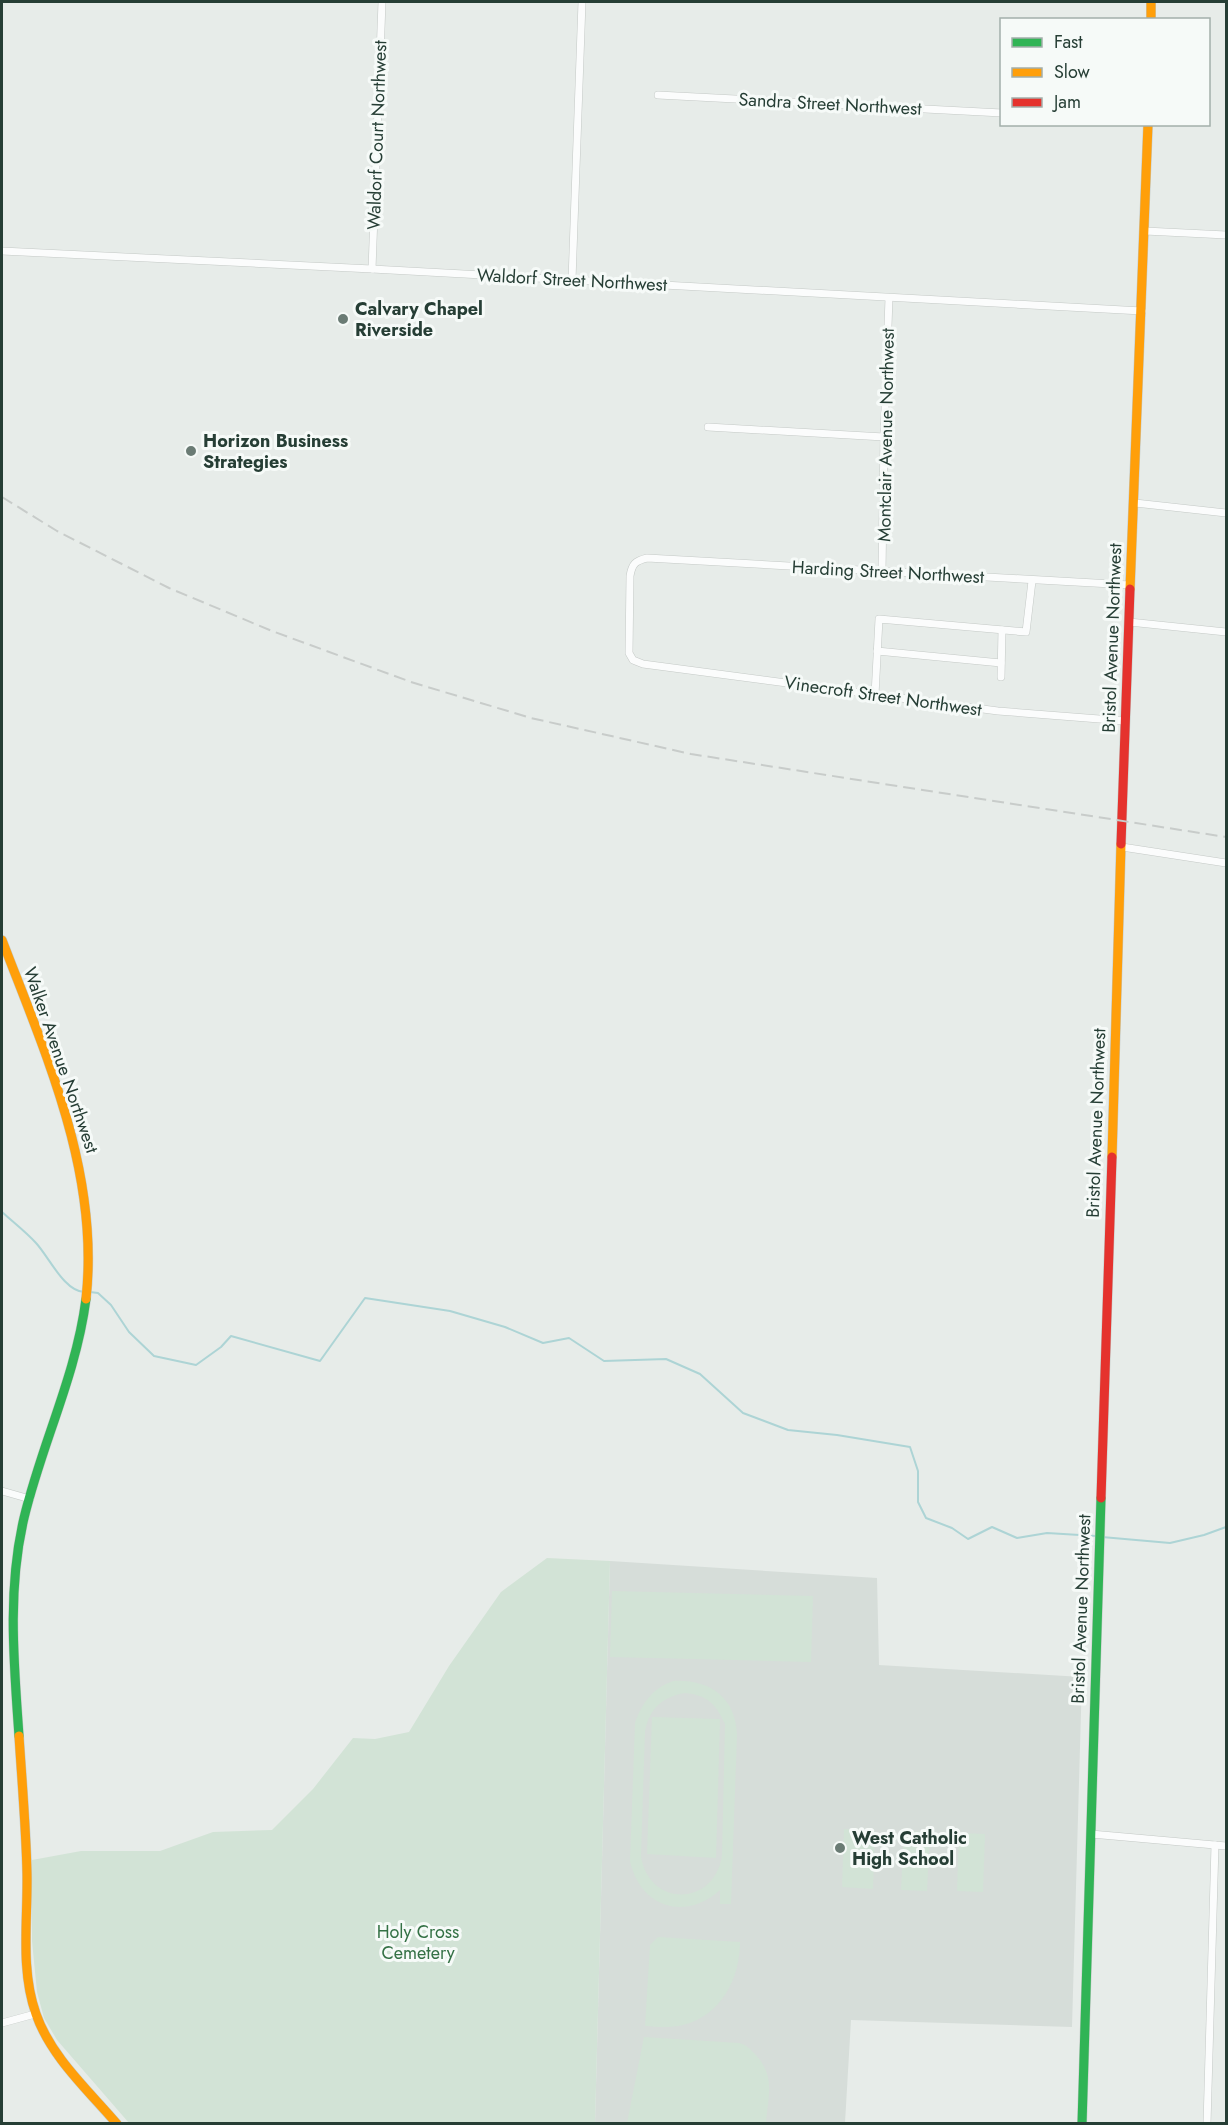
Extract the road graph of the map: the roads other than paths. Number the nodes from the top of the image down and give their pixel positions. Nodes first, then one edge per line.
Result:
1 (382, 2) edge
2 (582, 2) edge
3 (1151, 2) edge
4 (1151, 18) edge
5 (657, 95) dead end
6 (1000, 113) edge
7 (1148, 126) edge
8 (1144, 231) junction
9 (1227, 235) edge
10 (2, 251) edge
11 (372, 269) junction
12 (572, 280) junction
13 (889, 298) junction
14 (1142, 311) junction
15 (708, 427) dead end
16 (884, 436) junction
17 (1135, 504) junction
18 (1227, 513) edge
19 (882, 572) junction
20 (1032, 580) junction
21 (1130, 585) junction
22 (1128, 622) junction
23 (1002, 630) junction
24 (1227, 632) edge
25 (878, 651) junction
26 (1001, 663) junction
27 (643, 664) joint
28 (1001, 677) dead end
29 (875, 695) junction
30 (1125, 721) junction
31 (1122, 847) junction
32 (1227, 863) edge
33 (2, 940) edge
34 (2, 1491) edge
35 (30, 1498) junction
36 (1091, 1834) junction
37 (1215, 1845) junction
38 (1227, 1846) edge
39 (35, 2014) junction
40 (2, 2023) edge
41 (113, 2121) edge
42 (1082, 2124) edge
43 (1207, 2124) edge

1 - 11 street, Waldorf Court Northwest
2 - 12 street
3 - 4 street
5 - 6 street, Sandra Street Northwest
7 - 8 street, Bristol Avenue Northwest
8 - 9 street
8 - 14 street, Bristol Avenue Northwest
10 - 11 street, Waldorf Street Northwest
11 - 12 street, Waldorf Street Northwest
12 - 13 street, Waldorf Street Northwest
13 - 14 street, Waldorf Street Northwest
13 - 16 street, Montclair Avenue Northwest
14 - 17 street, Bristol Avenue Northwest
15 - 16 street
16 - 19 street, Montclair Avenue Northwest
17 - 18 street
17 - 21 street, Bristol Avenue Northwest
19 - 20 street, Harding Street Northwest
19 - 27 street, Harding Street Northwest
20 - 21 street, Harding Street Northwest
20 - 23 street
21 - 22 street, Bristol Avenue Northwest
22 - 24 street
22 - 30 street, Bristol Avenue Northwest
23 - 25 street
23 - 26 street
25 - 26 street
25 - 29 street
26 - 28 street
27 - 29 street, Vinecroft Street Northwest
29 - 30 street, Vinecroft Street Northwest
30 - 31 street, Bristol Avenue Northwest
31 - 32 street
31 - 36 street, Bristol Avenue Northwest
33 - 35 street, Walker Avenue Northwest
34 - 35 street
35 - 39 street, Walker Avenue Northwest
36 - 37 street
36 - 42 street, Bristol Avenue Northwest
37 - 38 street
37 - 43 street
39 - 40 street
39 - 41 street, Walker Avenue Northwest

